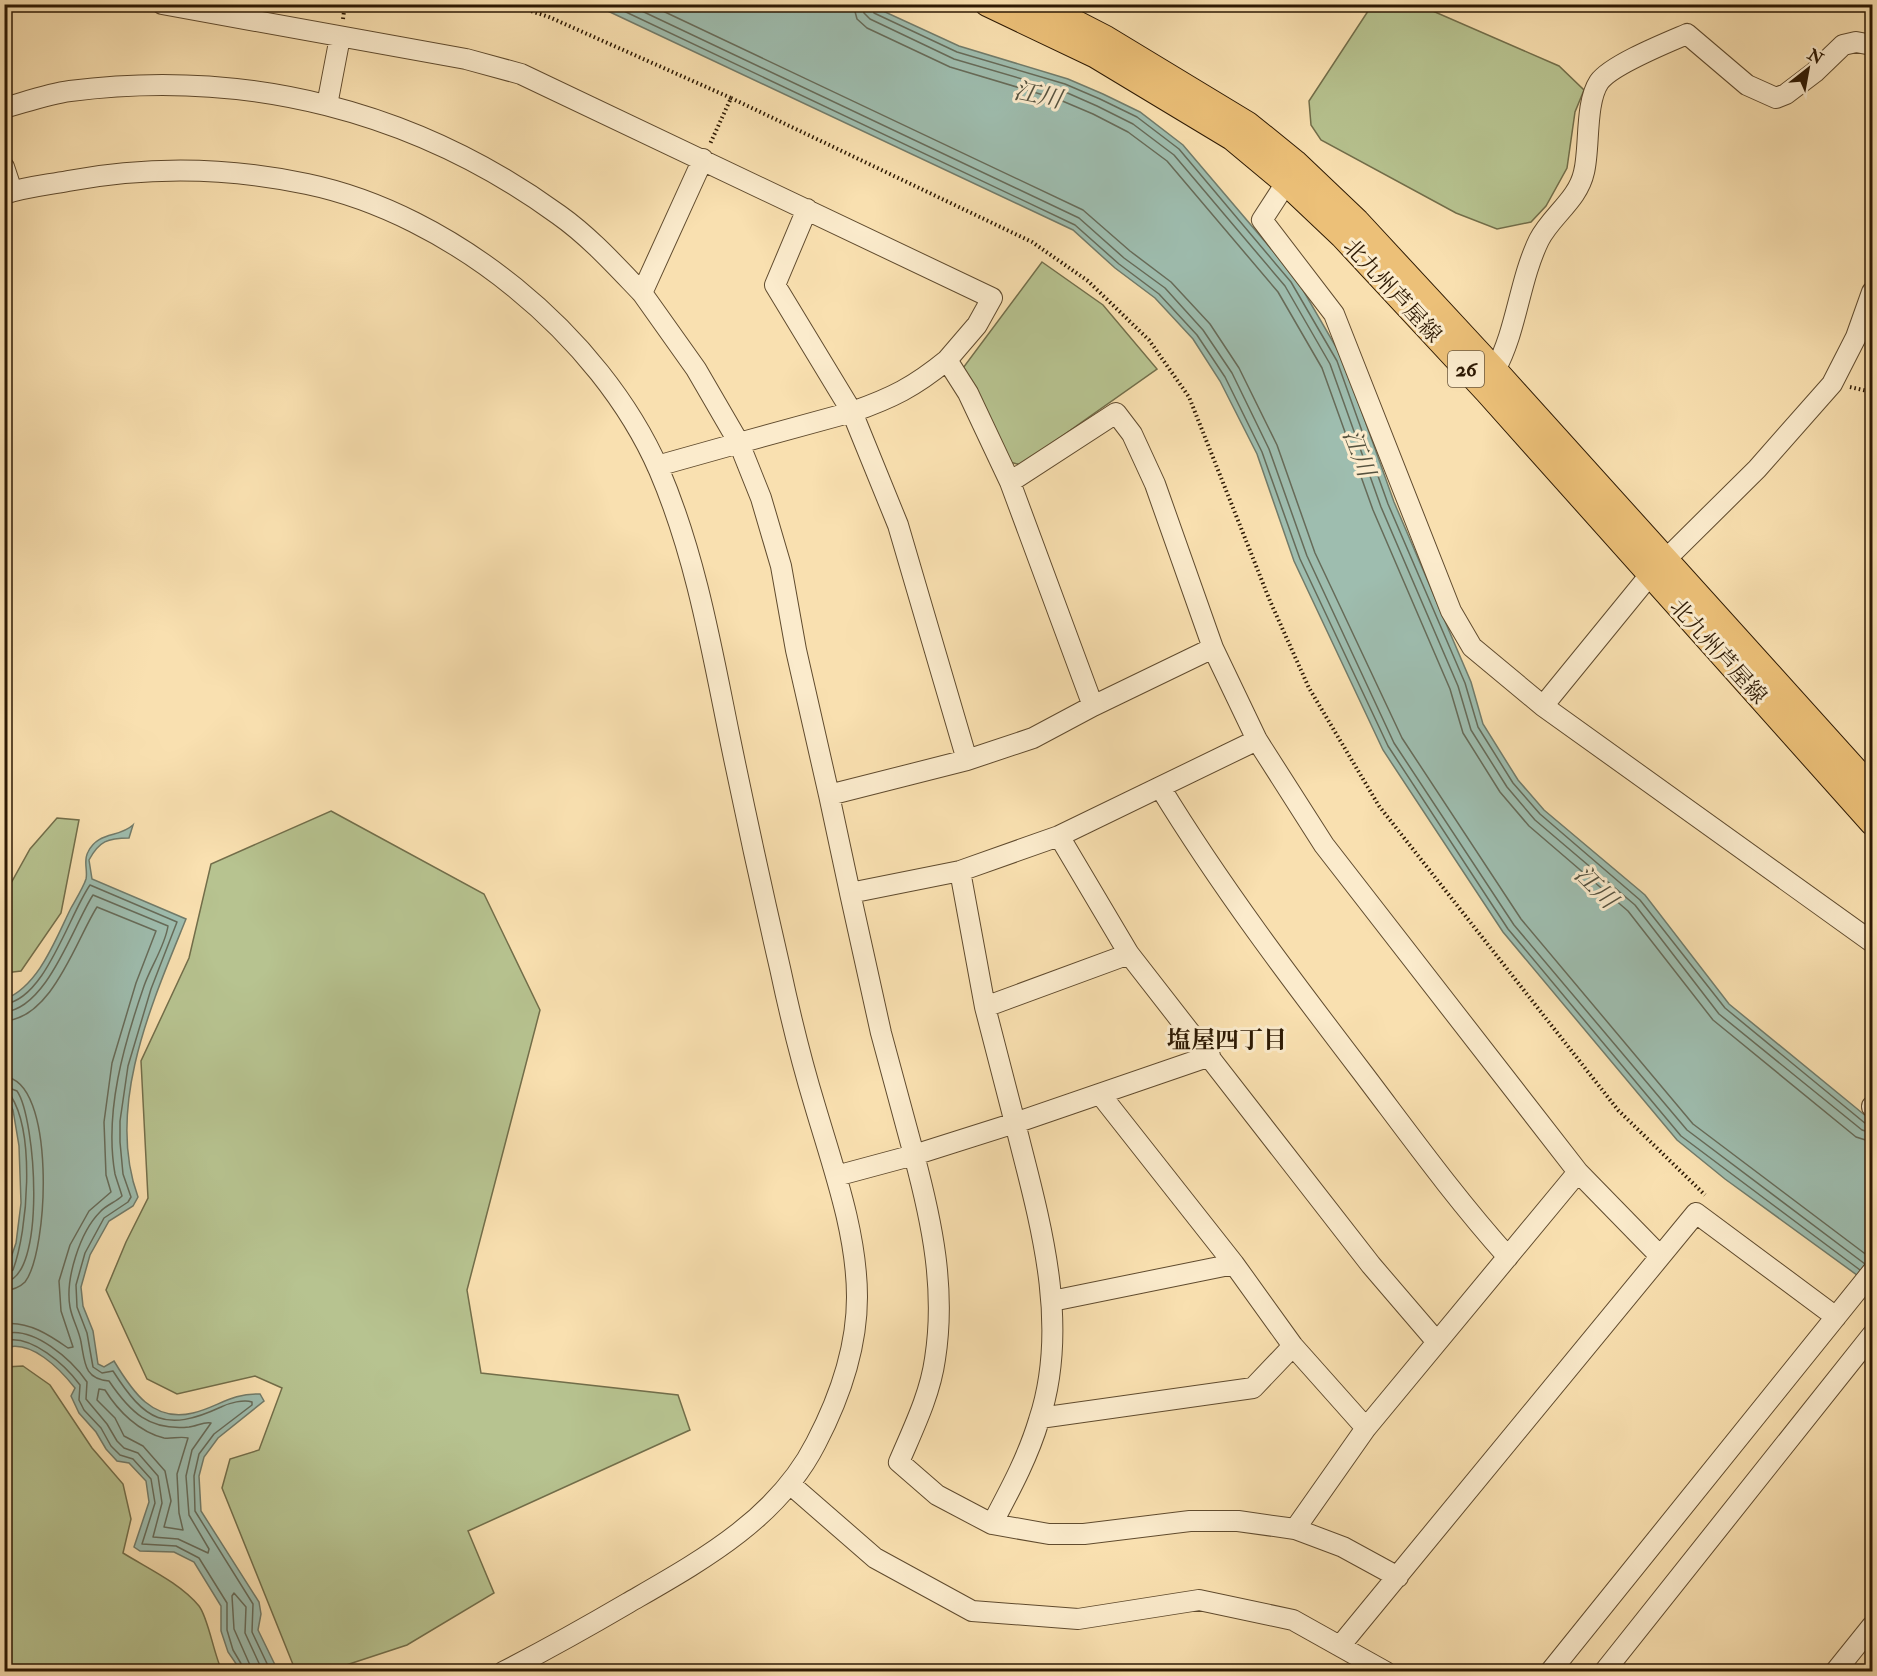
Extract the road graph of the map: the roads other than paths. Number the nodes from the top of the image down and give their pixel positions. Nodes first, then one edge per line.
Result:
1 (162, 4) edge
2 (987, 4) edge
3 (1041, 4) edge
4 (340, 36) junction
5 (1872, 45) edge
6 (327, 105) junction
7 (4, 108) edge
8 (703, 159) junction
9 (4, 167) edge
10 (1286, 183) junction
11 (8, 193) edge
12 (807, 209) junction
13 (642, 292) junction
14 (1872, 292) edge
15 (947, 360) junction
16 (1495, 370) junction
17 (852, 412) junction
18 (739, 442) junction
19 (657, 466) junction
20 (1010, 482) junction
21 (1658, 568) junction
22 (1213, 648) junction
23 (1093, 706) junction
24 (1543, 706) junction
25 (1257, 740) junction
26 (967, 760) junction
27 (1160, 787) junction
28 (1872, 788) edge
29 (829, 795) junction
30 (1872, 823) edge
31 (1059, 836) junction
32 (960, 871) junction
33 (850, 893) junction
34 (1872, 942) edge
35 (1129, 954) junction
36 (985, 1007) junction
37 (1210, 1056) junction
38 (1100, 1094) junction
39 (1015, 1123) junction
40 (914, 1155) junction
41 (1578, 1172) junction
42 (836, 1176) junction
43 (1660, 1256) junction
44 (1508, 1257) junction
45 (1234, 1263) junction
46 (1872, 1272) edge
47 (1052, 1301) junction
48 (1836, 1317) junction
49 (1437, 1342) junction
50 (1870, 1342) edge
51 (1293, 1346) junction
52 (1040, 1418) junction
53 (1366, 1428) junction
54 (790, 1484) junction
55 (992, 1524) junction
56 (1295, 1529) junction
57 (1398, 1577) junction
58 (1872, 1626) edge
59 (1340, 1646) junction
60 (503, 1671) edge
61 (1386, 1671) edge
62 (1550, 1671) edge
63 (1604, 1671) edge
64 (1835, 1671) edge

1 - 4 street
2 - 10 main road, 北九州芦屋線 / 26
3 - 16 main road, 北九州芦屋線 / 26
4 - 6 street
4 - 8 street
5 - 16 street
6 - 7 street
6 - 13 street
8 - 12 street
8 - 13 street
9 - 11 street
10 - 21 main road, 北九州芦屋線 / 26
10 - 24 street
11 - 19 street
12 - 15 street
12 - 17 street
13 - 18 street
14 - 21 street
15 - 17 street
15 - 20 street
16 - 21 main road, 北九州芦屋線 / 26
17 - 18 street
17 - 26 street
18 - 19 street
18 - 29 street
19 - 42 street
20 - 22 street
20 - 23 street
21 - 24 street
21 - 28 main road, 北九州芦屋線 / 26
21 - 30 main road, 北九州芦屋線 / 26
22 - 23 street
22 - 25 street
23 - 26 street
24 - 34 street
25 - 27 street
25 - 41 street
26 - 29 street
27 - 31 street
27 - 44 street
29 - 33 street
31 - 32 street
31 - 35 street
32 - 33 street
32 - 36 street
33 - 40 street
35 - 36 street
35 - 37 street
36 - 39 street
37 - 38 street
37 - 49 street
38 - 39 street
38 - 45 street
39 - 40 street
39 - 47 street
40 - 42 street
40 - 55 street
41 - 43 street
41 - 44 street
42 - 54 street
43 - 48 street
43 - 57 street
44 - 49 street
45 - 47 street
45 - 51 street
46 - 48 street
47 - 52 street
48 - 62 street
49 - 53 street
50 - 63 street
51 - 52 street
51 - 53 street
52 - 55 street
53 - 56 street
54 - 59 street
54 - 60 street
55 - 56 street
56 - 57 street
57 - 59 street
58 - 64 street
59 - 61 street

